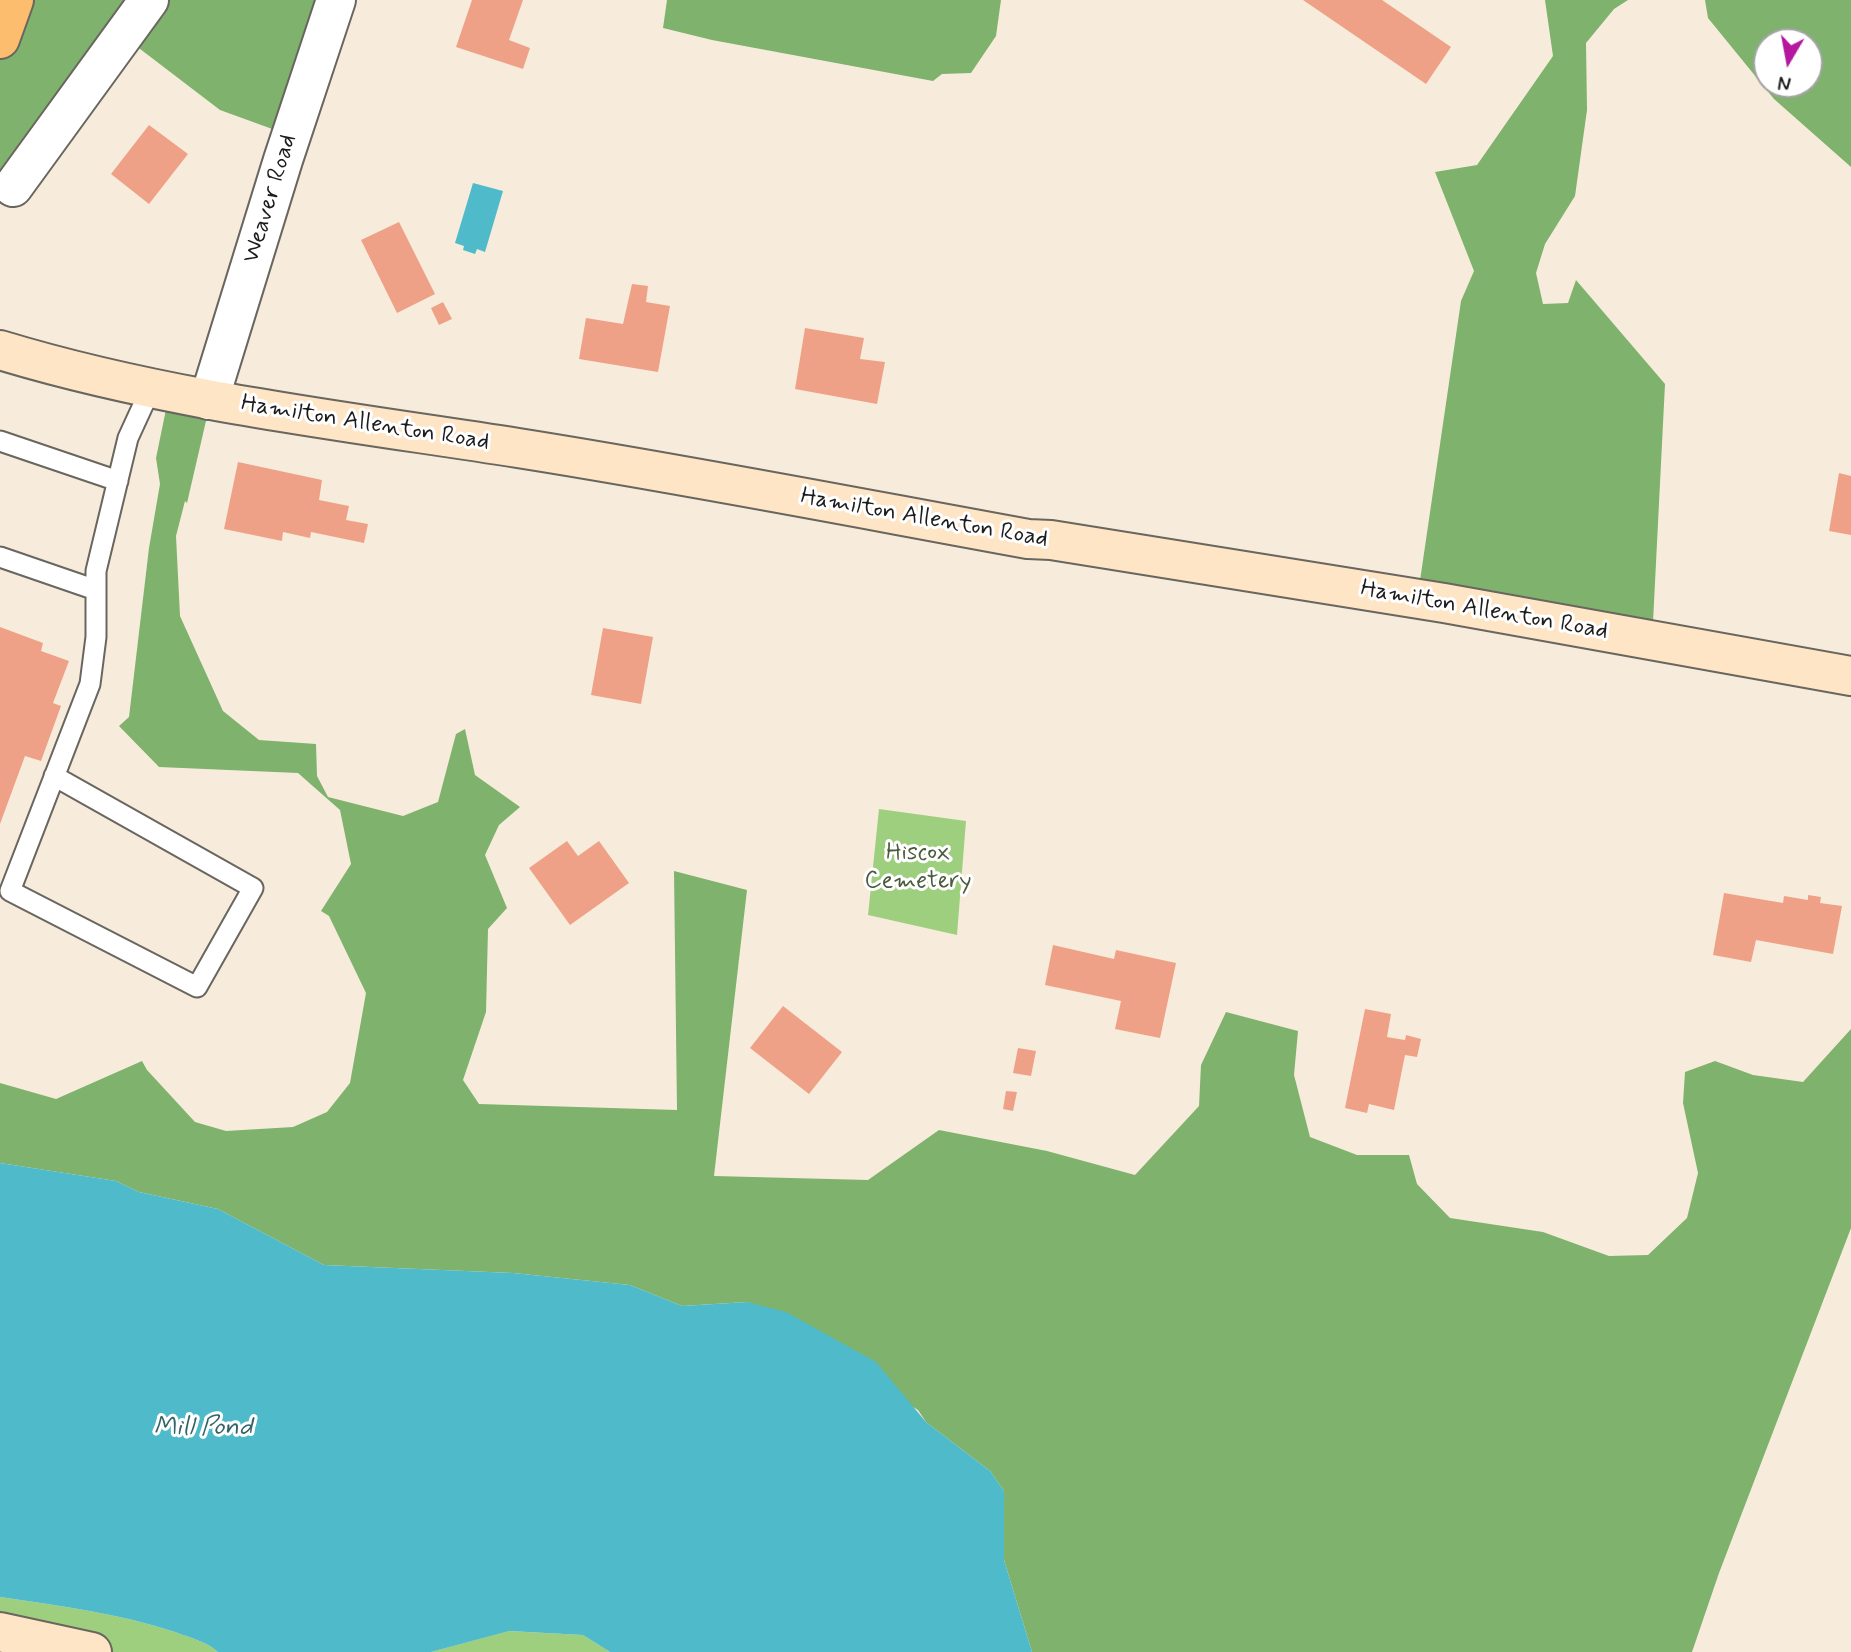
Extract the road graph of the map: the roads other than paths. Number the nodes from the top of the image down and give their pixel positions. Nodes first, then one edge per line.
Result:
1 (14, 0) edge
2 (149, 0) edge
3 (336, 0) edge
4 (0, 38) edge
5 (13, 187) dead end
6 (0, 349) edge
7 (151, 388) junction
8 (209, 400) junction
9 (0, 441) edge
10 (117, 481) junction
11 (0, 557) edge
12 (96, 590) junction
13 (1851, 676) edge
14 (54, 776) junction
15 (5, 894) edge
16 (0, 1632) edge
17 (92, 1652) edge

1 - 4 main road
2 - 5 street
3 - 8 street, Weaver Road
6 - 7 street, Hamilton Allenton Road
7 - 8 street, Hamilton Allenton Road
7 - 10 lane
8 - 13 street, Hamilton Allenton Road
9 - 10 lane
10 - 12 lane
11 - 12 lane
12 - 14 lane
14 - 15 lane
14 - 15 lane
16 - 17 street

